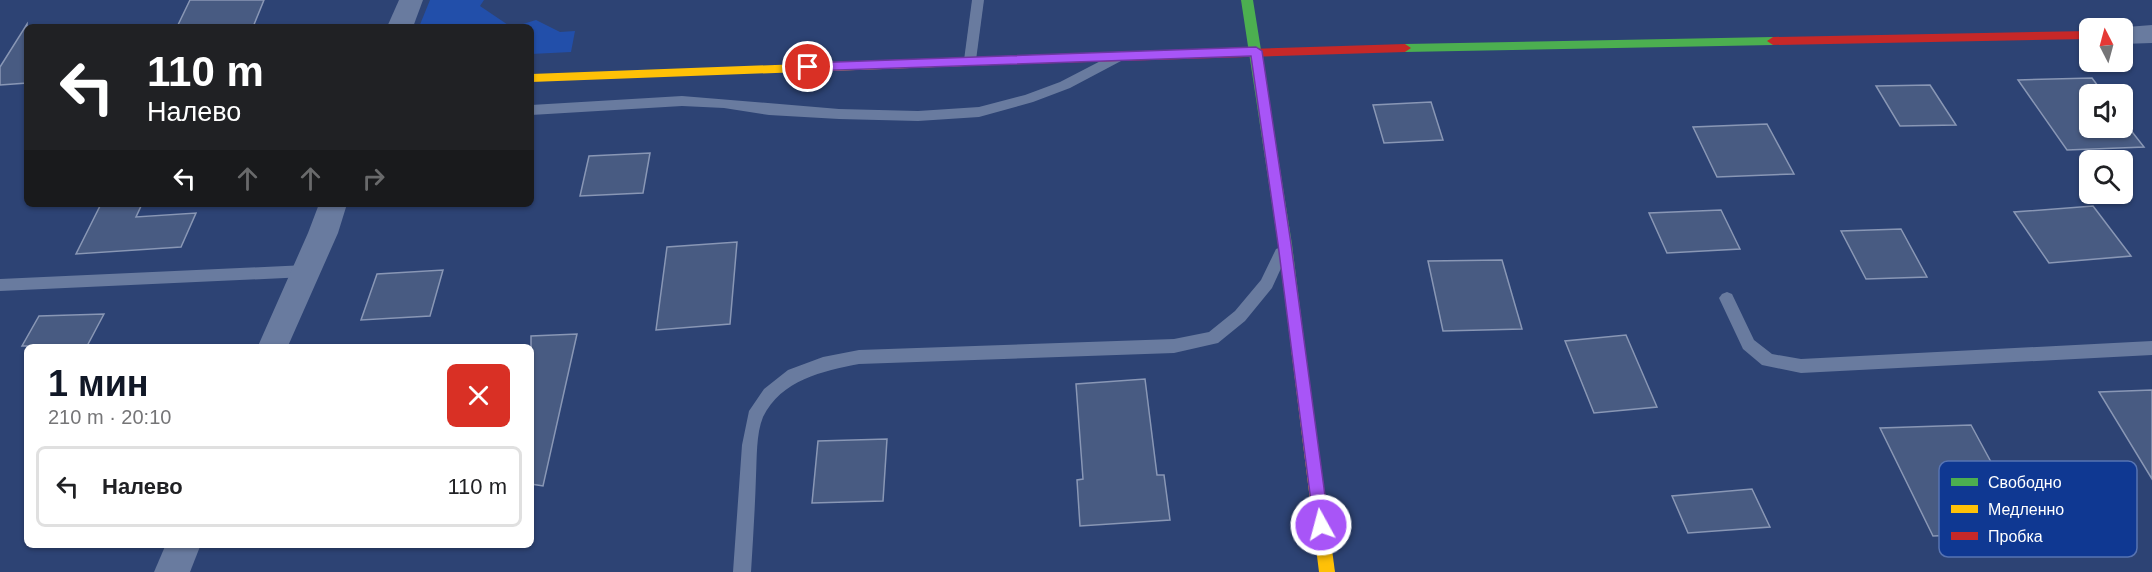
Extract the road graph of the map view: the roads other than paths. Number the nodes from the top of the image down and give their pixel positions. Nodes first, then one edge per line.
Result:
1 (411, 0) edge
2 (978, 0) edge
3 (1247, 0) edge
4 (401, 24) edge
5 (2152, 34) edge
6 (2133, 35) edge
7 (2079, 36) edge
8 (1256, 51) junction
9 (1120, 56) junction
10 (970, 60) junction
11 (534, 78) edge
12 (534, 110) edge
13 (332, 207) edge
14 (1285, 244) junction
15 (306, 271) junction
16 (0, 285) edge
17 (1726, 298) dead end
18 (274, 344) edge
19 (2152, 348) edge
20 (182, 548) edge
21 (172, 572) edge
22 (742, 572) edge
23 (1328, 572) edge

1 - 4 street
2 - 10 lane
3 - 8 street
5 - 6 street
7 - 8 street
8 - 9 street
8 - 14 street
9 - 10 street
9 - 12 lane
10 - 11 street
13 - 15 street
14 - 22 lane
14 - 23 street
15 - 16 lane
15 - 18 street
17 - 19 lane
20 - 21 street

